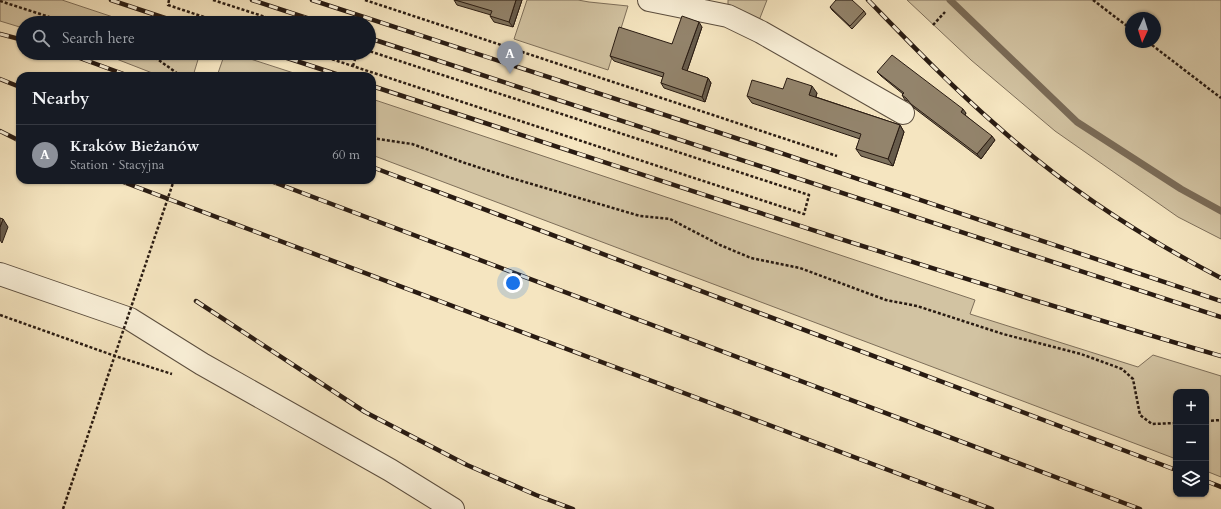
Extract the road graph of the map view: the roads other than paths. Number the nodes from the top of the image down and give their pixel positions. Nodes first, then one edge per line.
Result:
1 (649, 0) edge
2 (903, 113) dead end
3 (0, 274) edge
4 (453, 509) edge

1 - 2 street
3 - 4 street

